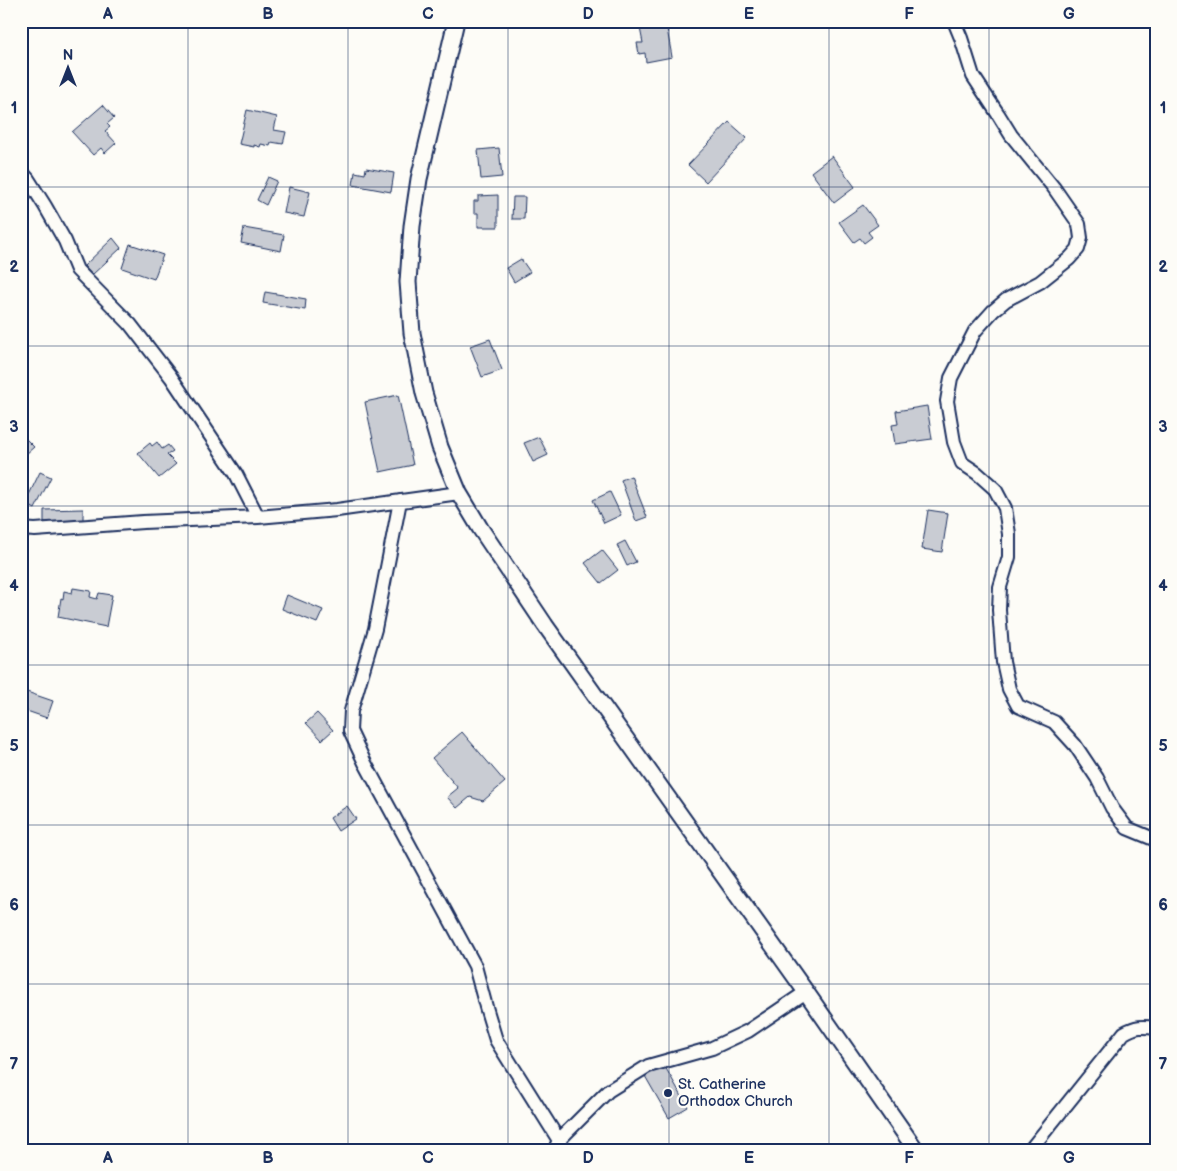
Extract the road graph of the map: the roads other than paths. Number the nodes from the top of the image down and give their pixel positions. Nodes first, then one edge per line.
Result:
1 (456, 21) edge
2 (954, 21) edge
3 (21, 171) edge
4 (459, 493) junction
5 (400, 501) junction
6 (258, 517) junction
7 (21, 529) edge
8 (1156, 840) edge
9 (806, 992) junction
10 (1156, 1028) edge
11 (560, 1147) edge
12 (916, 1150) edge
13 (1030, 1150) edge

1 - 4 street
2 - 8 street
3 - 6 street
4 - 5 street
4 - 9 street
5 - 6 street
5 - 11 street
6 - 7 street
9 - 11 street
9 - 12 street
10 - 13 street

